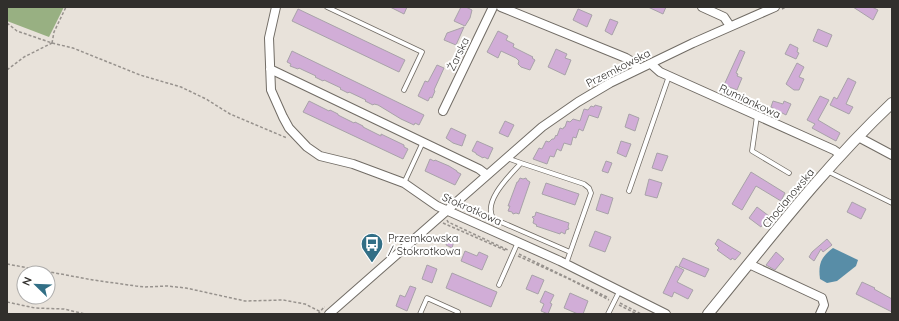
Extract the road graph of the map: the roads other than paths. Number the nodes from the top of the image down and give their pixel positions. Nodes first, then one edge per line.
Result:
1 (276, 7) edge
2 (327, 7) edge
3 (493, 7) edge
4 (501, 7) edge
5 (702, 7) edge
6 (775, 7) edge
7 (730, 26) junction
8 (652, 64) junction
9 (270, 69) junction
10 (640, 69) junction
11 (670, 76) junction
12 (404, 90) dead end
13 (892, 103) edge
14 (443, 111) dead end
15 (756, 116) junction
16 (858, 136) junction
17 (423, 142) junction
18 (841, 155) junction
19 (892, 155) edge
20 (507, 158) junction
21 (521, 163) junction
22 (827, 170) junction
23 (789, 173) dead end
24 (488, 175) junction
25 (404, 183) junction
26 (629, 191) dead end
27 (892, 203) edge
28 (447, 214) junction
29 (518, 242) junction
30 (570, 252) junction
31 (566, 264) junction
32 (749, 264) junction
33 (499, 285) dead end
34 (620, 290) junction
35 (458, 312) dead end
36 (329, 314) edge
37 (420, 314) edge
38 (608, 314) edge
39 (666, 314) edge
40 (708, 314) edge
41 (820, 314) edge

1 - 9 street, Stokrotkowa
2 - 12 lane
3 - 14 street, Żarska
4 - 10 street
5 - 7 street
6 - 7 street, Przemkowska
7 - 8 street, Przemkowska
8 - 10 street, Przemkowska
8 - 11 street, Rumiankowa
9 - 17 street
9 - 25 street, Stokrotkowa
10 - 20 street, Przemkowska
11 - 15 street, Rumiankowa
11 - 26 lane
13 - 16 street, Chocianowska
15 - 18 street, Rumiankowa
15 - 23 lane
16 - 18 street, Chocianowska
16 - 19 street
17 - 24 street
17 - 25 lane
18 - 22 street, Chocianowska
20 - 21 lane
20 - 24 street, Przemkowska
21 - 30 lane
21 - 30 lane
22 - 27 lane
22 - 32 street, Chocianowska
24 - 28 street, Przemkowska
25 - 28 street, Stokrotkowa
28 - 29 street, Stokrotkowa
28 - 36 street, Przemkowska
29 - 31 street, Stokrotkowa
29 - 33 lane
30 - 31 lane
31 - 34 street, Stokrotkowa
32 - 40 street, Chocianowska
32 - 41 street
34 - 38 lane
34 - 39 street, Stokrotkowa
35 - 37 lane

